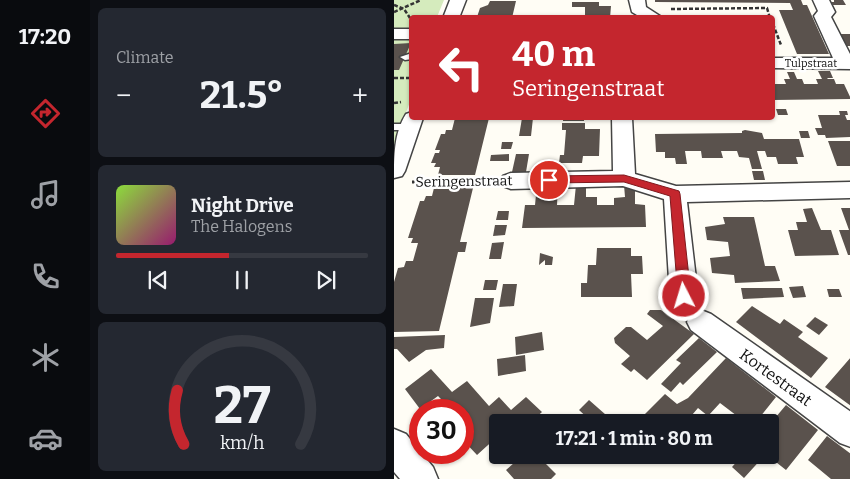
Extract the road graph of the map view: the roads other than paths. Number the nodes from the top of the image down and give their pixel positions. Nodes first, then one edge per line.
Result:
1 (458, 0) edge
2 (821, 0) edge
3 (637, 4) edge
4 (452, 15) edge
5 (651, 15) edge
6 (394, 34) edge
7 (409, 34) edge
8 (775, 63) edge
9 (848, 64) edge
10 (622, 120) edge
11 (406, 124) edge
12 (402, 176) edge
13 (624, 178) junction
14 (511, 181) road end
15 (850, 190) edge
16 (675, 194) junction
17 (684, 296) dead end
18 (701, 322) dead end
19 (850, 432) edge
20 (394, 445) edge
21 (421, 479) edge

1 - 4 street
2 - 9 street
3 - 5 street
6 - 7 street
8 - 9 street, Tulpstraat
10 - 13 street
11 - 12 street
13 - 14 street, Seringenstraat
13 - 16 street, Seringenstraat
15 - 16 street, Seringenstraat
16 - 17 street
18 - 19 street, Kortestraat
20 - 21 street

